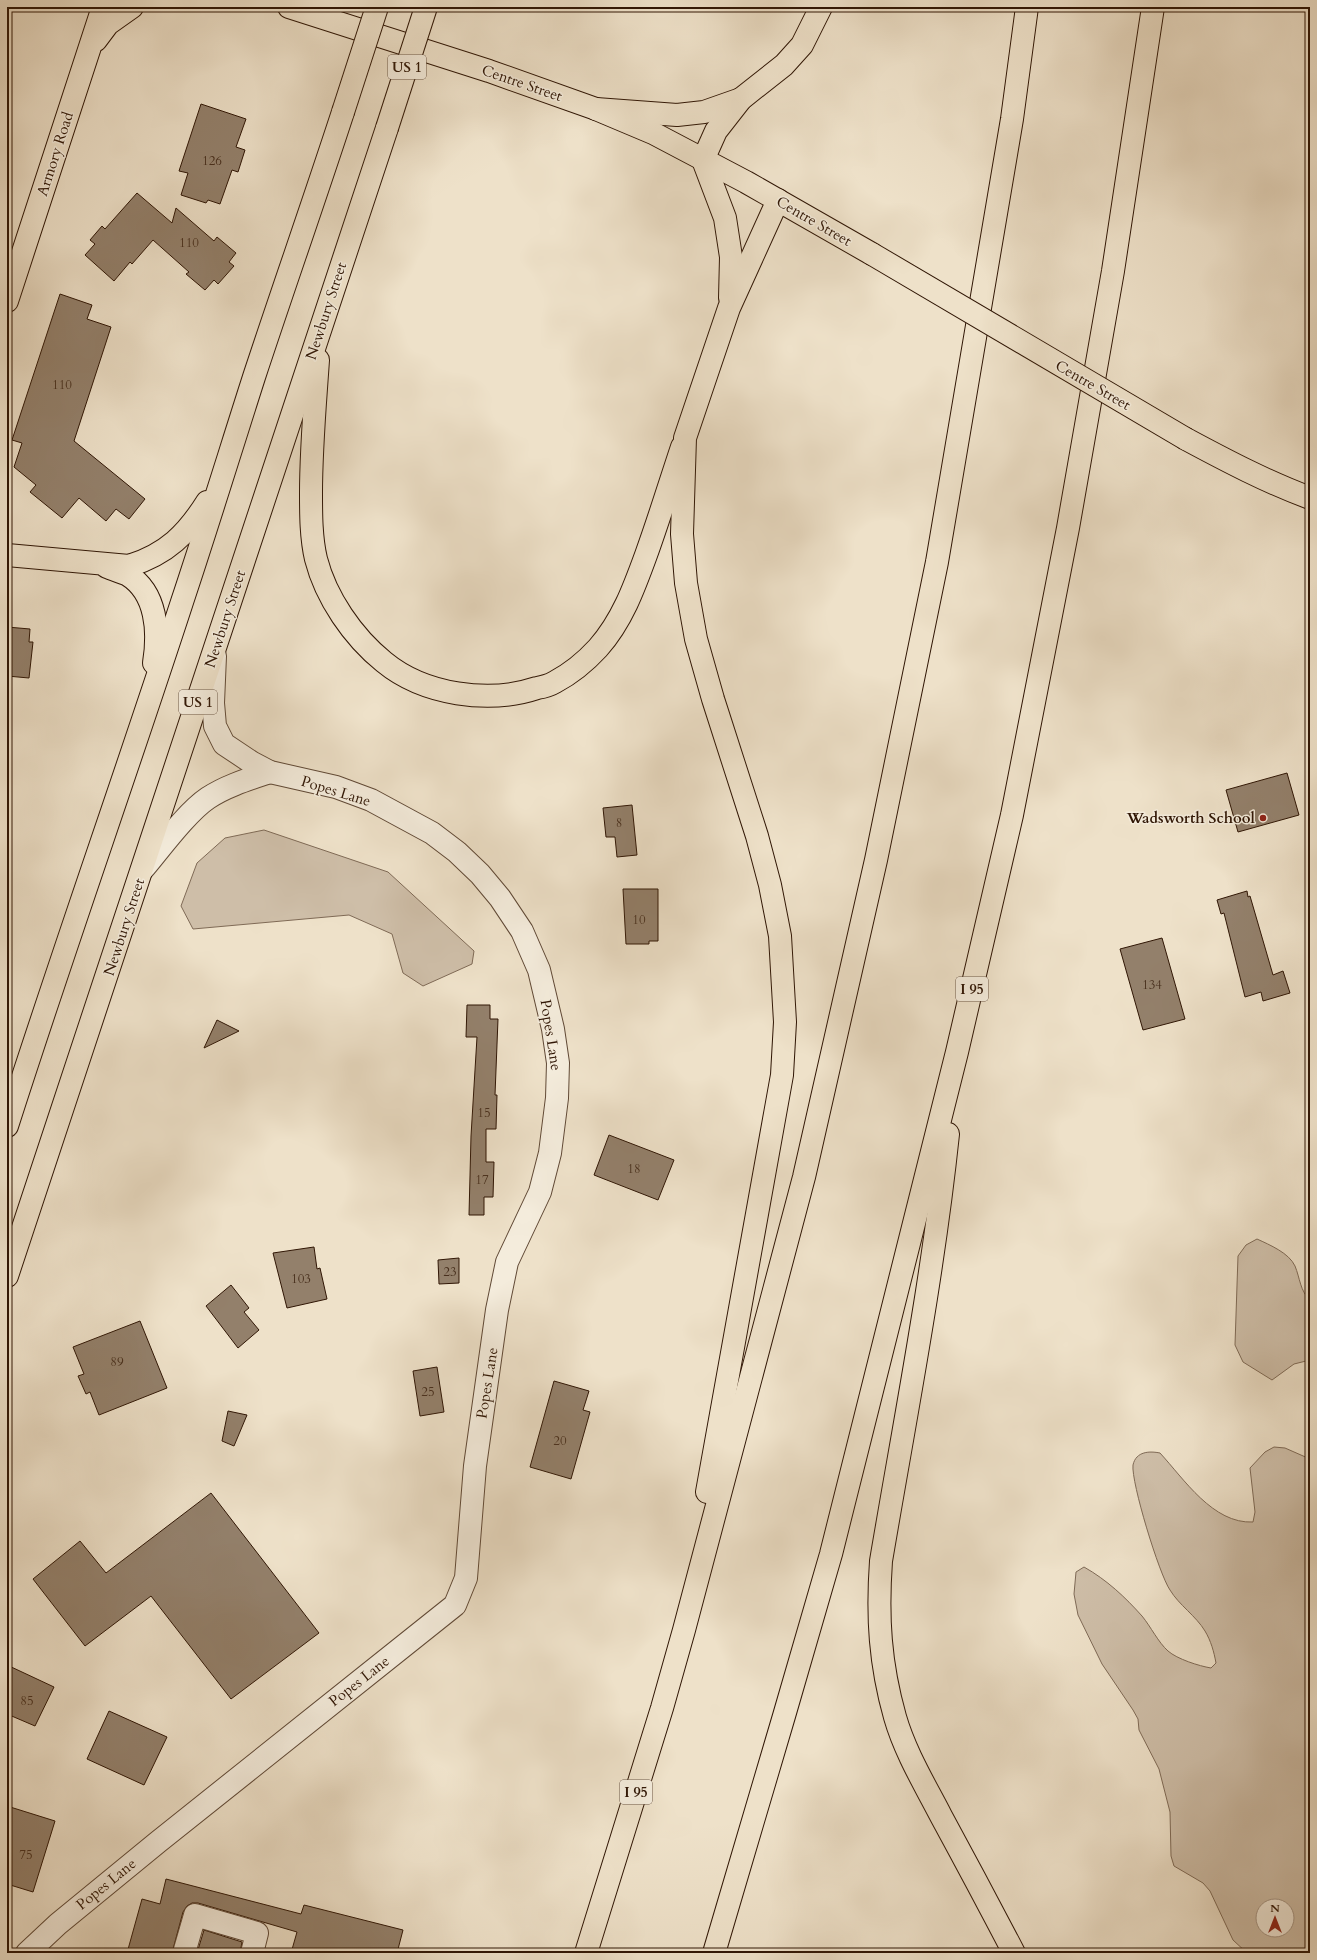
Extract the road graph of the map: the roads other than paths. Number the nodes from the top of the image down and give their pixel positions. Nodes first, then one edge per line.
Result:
1 (103, 7) edge
2 (132, 7) edge
3 (289, 7) edge
4 (377, 7) edge
5 (426, 7) edge
6 (821, 7) edge
7 (1027, 7) edge
8 (1153, 7) edge
9 (89, 49) junction
10 (741, 99) junction
11 (596, 109) junction
12 (703, 160) junction
13 (778, 200) junction
14 (7, 301) edge
15 (729, 308) junction
16 (320, 330) junction
17 (685, 438) junction
18 (221, 480) junction
19 (1310, 498) edge
20 (7, 540) edge
21 (7, 555) edge
22 (55, 559) junction
23 (99, 564) junction
24 (215, 649) junction
25 (147, 705) junction
26 (270, 772) junction
27 (143, 869) junction
28 (957, 1052) junction
29 (7, 1126) edge
30 (7, 1276) edge
31 (684, 1630) junction
32 (27, 1953) edge
33 (184, 1953) edge
34 (252, 1953) edge
35 (586, 1953) edge
36 (714, 1953) edge
37 (1014, 1953) edge

1 - 9 main road, Armory Road
2 - 9 main road
3 - 11 main road, Centre Street
4 - 18 main road, bridge
5 - 16 main road, Newbury Street / US 1, bridge
6 - 10 main road
7 - 31 main road, I 95
8 - 28 main road, I 95
9 - 14 main road, Armory Road
10 - 11 main road
10 - 12 main road
11 - 12 main road, Centre Street
12 - 13 main road, Centre Street
12 - 15 main road
13 - 15 main road
13 - 19 main road, Centre Street, bridge
15 - 17 main road
16 - 17 main road
16 - 24 main road, Newbury Street / US 1
17 - 31 main road
18 - 23 main road
18 - 25 main road
20 - 22 main road
21 - 22 main road
22 - 23 main road
23 - 25 main road
24 - 26 street, Popes Lane
24 - 27 main road, Newbury Street / US 1
25 - 29 main road
26 - 27 street
26 - 32 street, Popes Lane
27 - 30 main road, Newbury Street / US 1
28 - 36 main road, I 95
28 - 37 main road
31 - 35 main road, I 95
33 - 34 street

